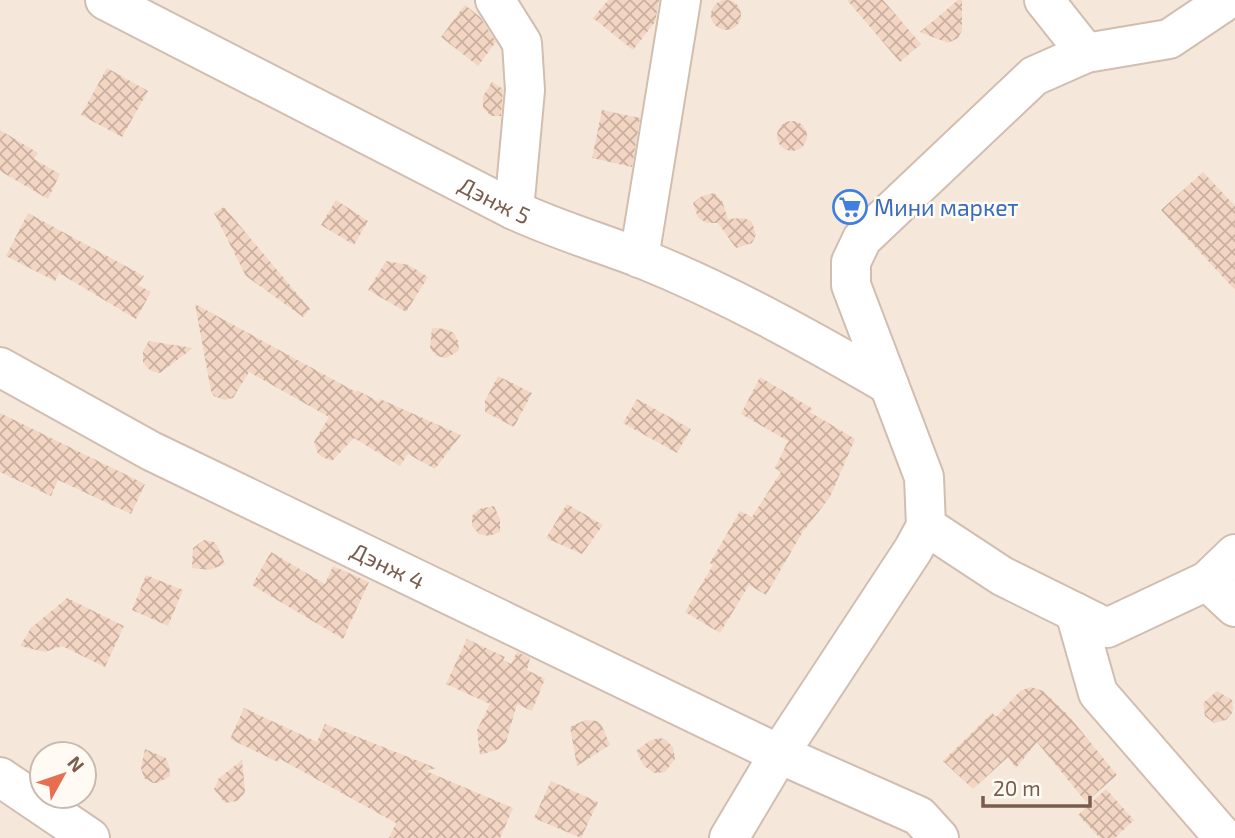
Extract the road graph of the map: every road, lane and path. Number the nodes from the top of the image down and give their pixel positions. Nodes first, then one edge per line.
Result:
1 (105, 0) edge
2 (495, 0) edge
3 (681, 0) edge
4 (1044, 0) edge
5 (1227, 0) edge
6 (1086, 53) junction
7 (514, 210) junction
8 (639, 258) junction
9 (0, 368) edge
10 (889, 385) junction
11 (926, 526) junction
12 (1235, 554) edge
13 (1207, 581) junction
14 (1235, 607) edge
15 (1075, 612) junction
16 (779, 754) junction
17 (0, 777) edge
18 (90, 838) edge
19 (729, 838) edge
20 (939, 838) edge
21 (1224, 838) edge

1 - 7 street, Дэнж 5
2 - 7 street
3 - 8 street
4 - 6 street
5 - 6 street
6 - 10 street
7 - 8 street, Дэнж 5
8 - 10 street, Дэнж 5
9 - 16 street, Дэнж 4
10 - 11 street
11 - 15 street
11 - 16 street
12 - 13 street
13 - 14 street
13 - 15 street
15 - 21 street
16 - 19 street
16 - 20 street, Дэнж 4
17 - 18 street

